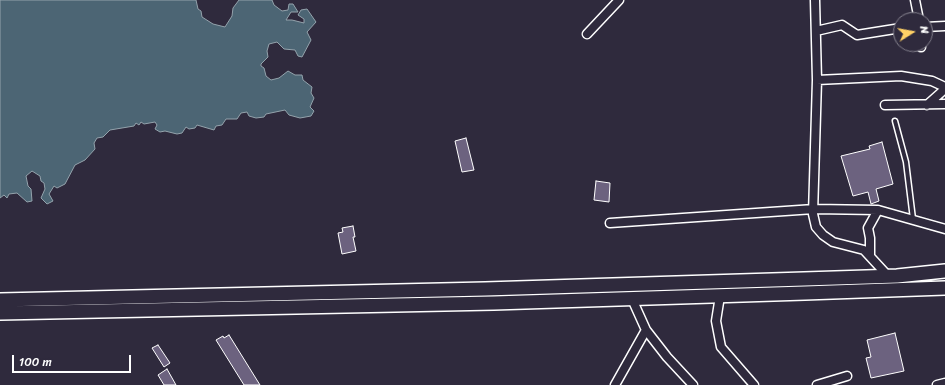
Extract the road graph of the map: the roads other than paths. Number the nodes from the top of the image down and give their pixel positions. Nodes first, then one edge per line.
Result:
1 (619, 0) edge
2 (816, 0) edge
3 (915, 0) edge
4 (917, 12) edge
5 (945, 26) edge
6 (933, 27) edge
7 (893, 29) edge
8 (816, 31) junction
9 (587, 34) dead end
10 (817, 80) junction
11 (945, 88) edge
12 (945, 104) edge
13 (885, 105) dead end
14 (927, 105) junction
15 (895, 121) dead end
16 (814, 209) junction
17 (878, 210) junction
18 (913, 219) junction
19 (610, 222) dead end
20 (945, 229) edge
21 (870, 256) junction
22 (945, 271) edge
23 (888, 276) junction
24 (945, 288) edge
25 (720, 296) junction
26 (632, 299) junction
27 (0, 300) edge
28 (0, 313) edge
29 (646, 330) junction
30 (847, 376) dead end
31 (945, 382) edge
32 (615, 385) edge
33 (693, 385) edge
34 (754, 385) edge
35 (817, 385) edge
36 (937, 385) edge

1 - 9 street
2 - 8 street
3 - 4 street
5 - 6 street
7 - 8 street
8 - 10 street
10 - 11 street
10 - 16 street
11 - 14 street
12 - 14 street
13 - 14 street
15 - 18 lane
16 - 17 street
16 - 19 street
16 - 21 street
17 - 18 street
17 - 21 street
18 - 20 street
21 - 23 street
22 - 23 highway
23 - 27 highway
24 - 25 highway
25 - 26 highway
25 - 34 street
26 - 28 highway
26 - 29 street
29 - 32 street
29 - 33 street
30 - 35 street
31 - 36 street

